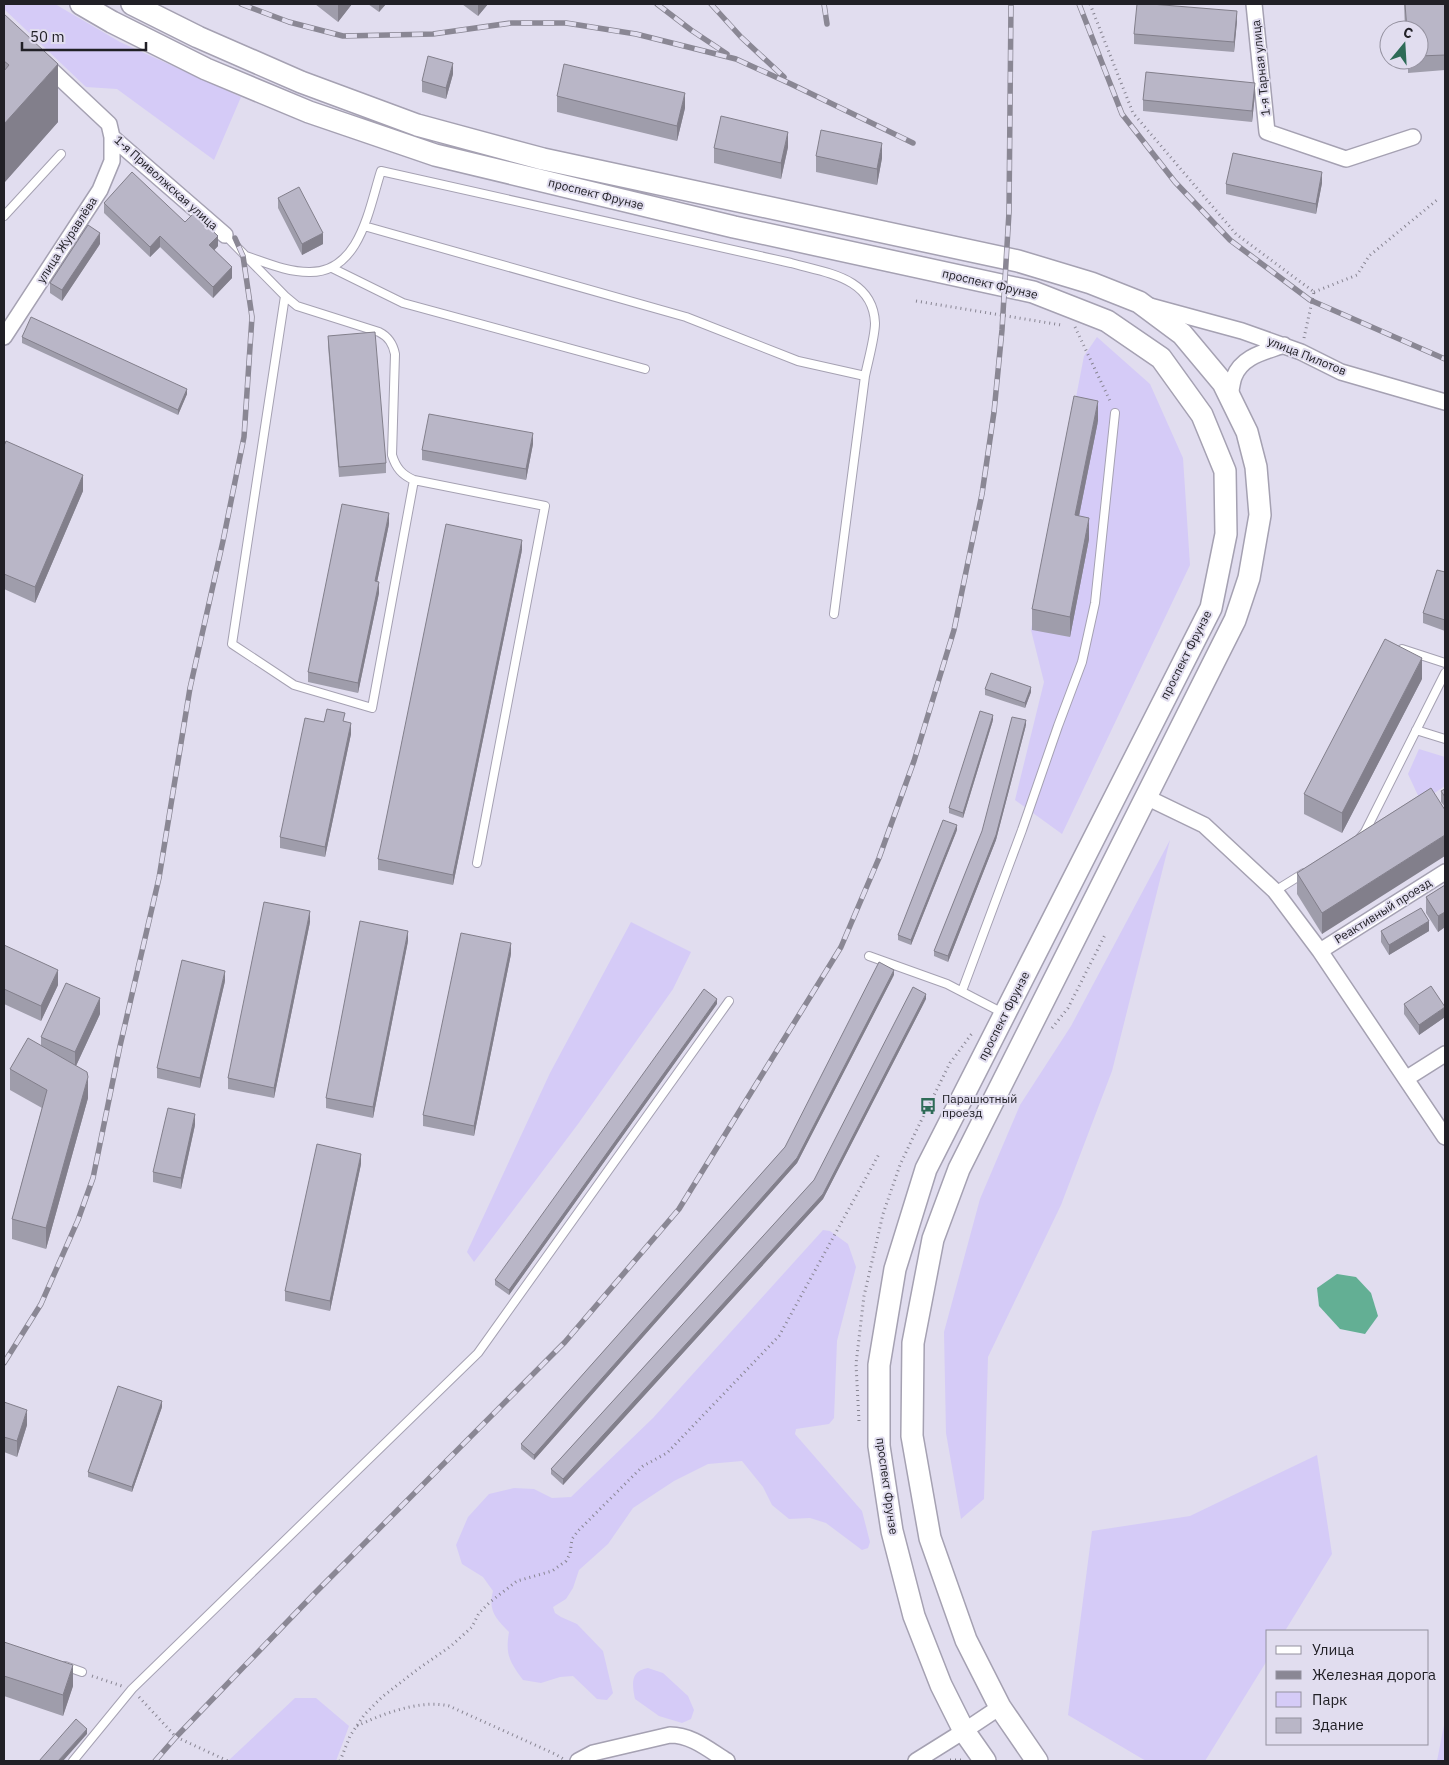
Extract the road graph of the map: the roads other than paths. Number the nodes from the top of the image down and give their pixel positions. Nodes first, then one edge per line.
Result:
1 (81, 4) edge
2 (132, 4) edge
3 (1254, 4) edge
4 (36, 56) edge
5 (112, 136) junction
6 (1413, 137) dead end
7 (61, 154) dead end
8 (4, 216) edge
9 (364, 226) junction
10 (225, 235) joint
11 (245, 256) junction
12 (332, 268) junction
13 (285, 296) junction
14 (1139, 302) junction
15 (4, 336) edge
16 (1284, 345) junction
17 (645, 369) dead end
18 (865, 376) junction
19 (1230, 397) junction
20 (1445, 402) edge
21 (1115, 412) road end
22 (414, 480) junction
23 (834, 614) dead end
24 (1389, 645) edge
25 (1445, 663) edge
26 (1445, 673) edge
27 (1416, 730) junction
28 (1445, 739) edge
29 (1146, 796) junction
30 (1356, 841) edge
31 (477, 863) dead end
32 (1314, 867) edge
33 (1445, 872) edge
34 (1275, 891) junction
35 (1320, 951) junction
36 (869, 956) dead end
37 (962, 991) junction
38 (729, 1001) dead end
39 (1005, 1014) junction
40 (1445, 1054) edge
41 (1407, 1078) junction
42 (1445, 1137) edge
43 (56, 1663) edge
44 (82, 1672) road end
45 (1000, 1707) junction
46 (964, 1731) junction
47 (74, 1761) edge
48 (578, 1761) edge
49 (727, 1761) edge
50 (916, 1761) edge
51 (986, 1761) edge
52 (1037, 1761) edge

1 - 39 main road, проспект Фрунзе
2 - 14 main road, проспект Фрунзе
3 - 6 street, 1-я Тарная улица
4 - 5 street, 1-я Приволжская улица
5 - 10 street, 1-я Приволжская улица
5 - 15 street, улица Журавлёва
7 - 8 lane
9 - 12 lane
9 - 18 lane
9 - 18 lane
10 - 11 lane
11 - 12 lane
11 - 13 lane
12 - 17 lane
13 - 22 lane
13 - 22 lane
14 - 16 street, улица Пилотов
14 - 19 main road, проспект Фрунзе
16 - 19 street
16 - 20 street, улица Пилотов
18 - 23 lane
19 - 29 main road, проспект Фрунзе
21 - 37 lane
22 - 31 lane
24 - 25 lane
26 - 27 lane
27 - 28 lane
27 - 30 lane
29 - 34 street
29 - 45 main road, проспект Фрунзе
32 - 34 lane
33 - 35 street, Реактивный проезд
34 - 35 street
35 - 41 street
36 - 37 lane
37 - 39 lane
38 - 47 lane
39 - 46 main road, проспект Фрунзе
40 - 41 street
41 - 42 street
43 - 44 lane
45 - 46 street
45 - 52 main road, проспект Фрунзе
46 - 50 street
46 - 51 main road, проспект Фрунзе
48 - 49 street

